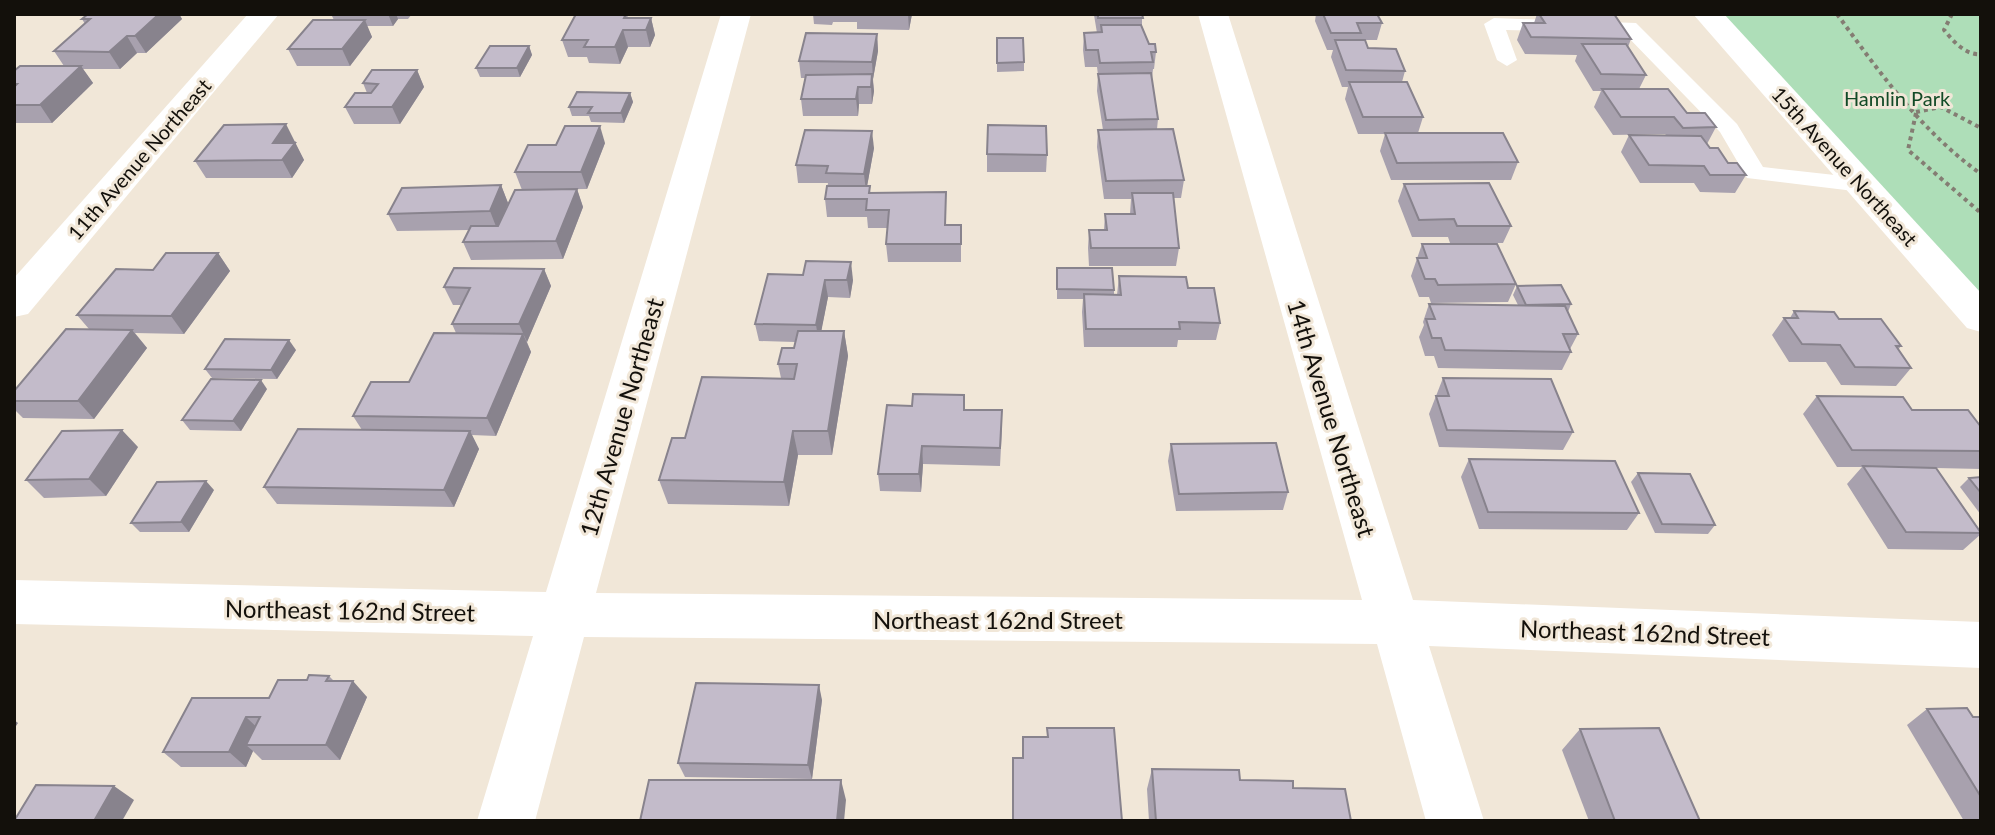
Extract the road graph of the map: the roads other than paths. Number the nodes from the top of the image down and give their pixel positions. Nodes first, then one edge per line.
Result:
1 (264, 14) edge
2 (736, 14) edge
3 (1213, 14) edge
4 (1708, 14) edge
5 (1507, 60) dead end
6 (1862, 185) junction
7 (14, 304) edge
8 (1981, 318) edge
9 (14, 602) edge
10 (564, 615) junction
11 (1396, 622) junction
12 (1981, 645) edge
13 (506, 821) edge
14 (1455, 821) edge

1 - 7 street, 11th Avenue Northeast
2 - 10 street, 12th Avenue Northeast
3 - 11 street, 14th Avenue Northeast
4 - 6 street, 15th Avenue Northeast
5 - 6 lane
6 - 8 street, 15th Avenue Northeast
9 - 10 street, Northeast 162nd Street
10 - 11 street, Northeast 162nd Street
10 - 13 street, 12th Avenue Northeast
11 - 12 street, Northeast 162nd Street
11 - 14 street, 14th Avenue Northeast

